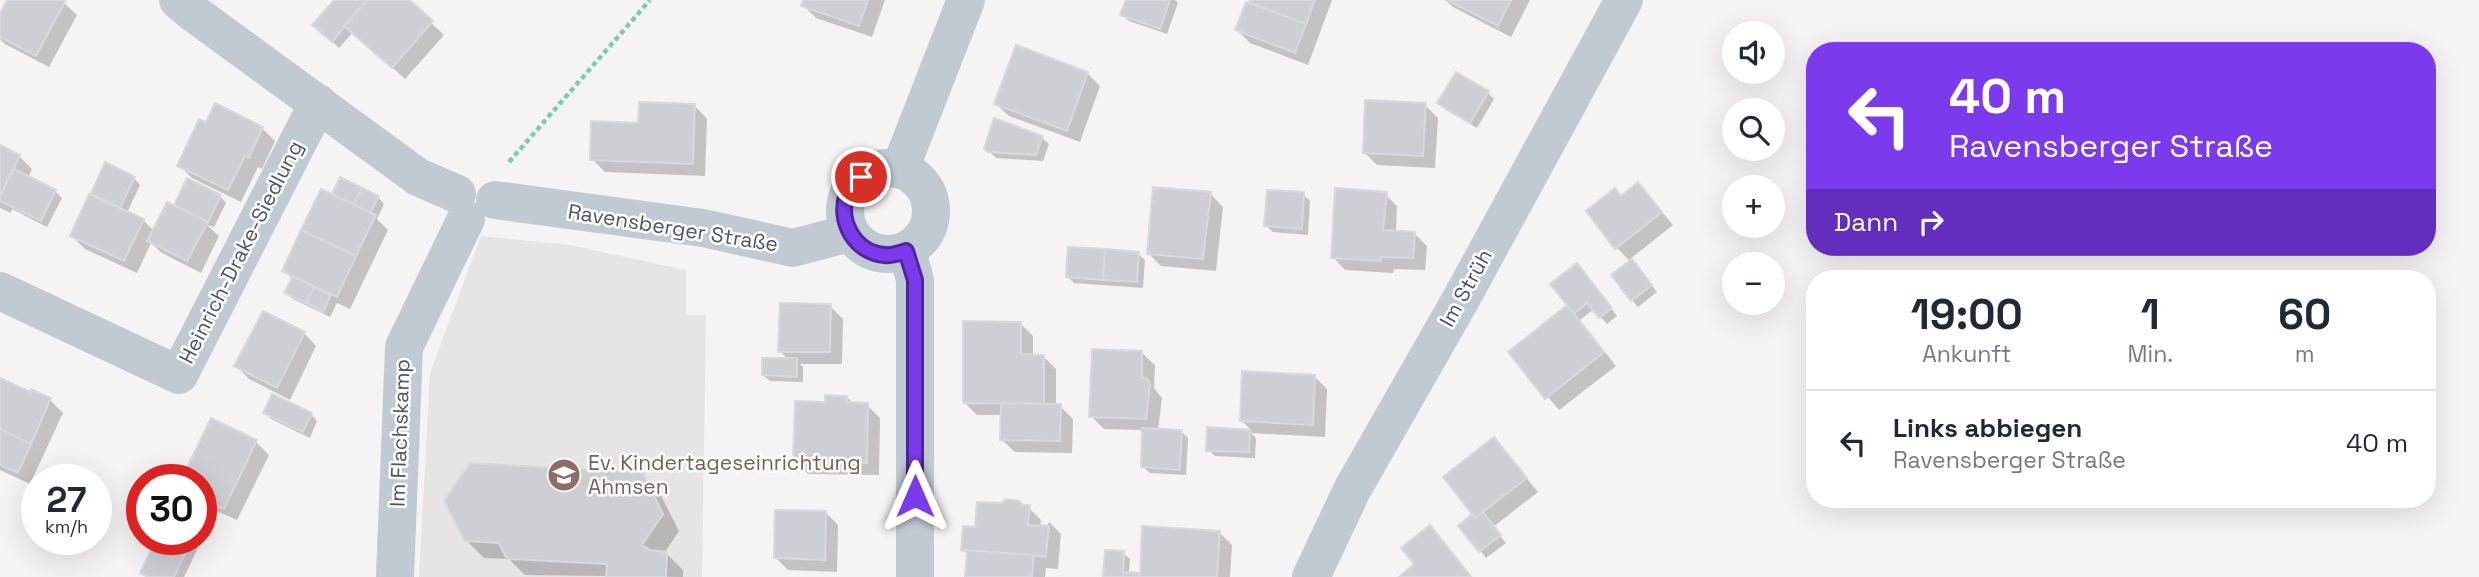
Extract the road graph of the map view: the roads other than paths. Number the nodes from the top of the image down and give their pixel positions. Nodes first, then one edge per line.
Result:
1 (178, 0) edge
2 (966, 0) edge
3 (1624, 0) edge
4 (318, 103) junction
5 (900, 169) junction
6 (476, 200) junction
7 (849, 233) junction
8 (906, 251) junction
9 (0, 290) edge
10 (394, 577) edge
11 (915, 577) edge
12 (1311, 577) edge

1 - 4 street, Ravensberger Straße
2 - 5 street
3 - 12 street, Im Strüh
4 - 6 street, Ravensberger Straße
4 - 9 street, Heinrich-Drake-Siedlung
5 - 7 street
5 - 8 street
6 - 7 street, Ravensberger Straße
6 - 10 street, Im Flachskamp
7 - 8 street
8 - 11 street

